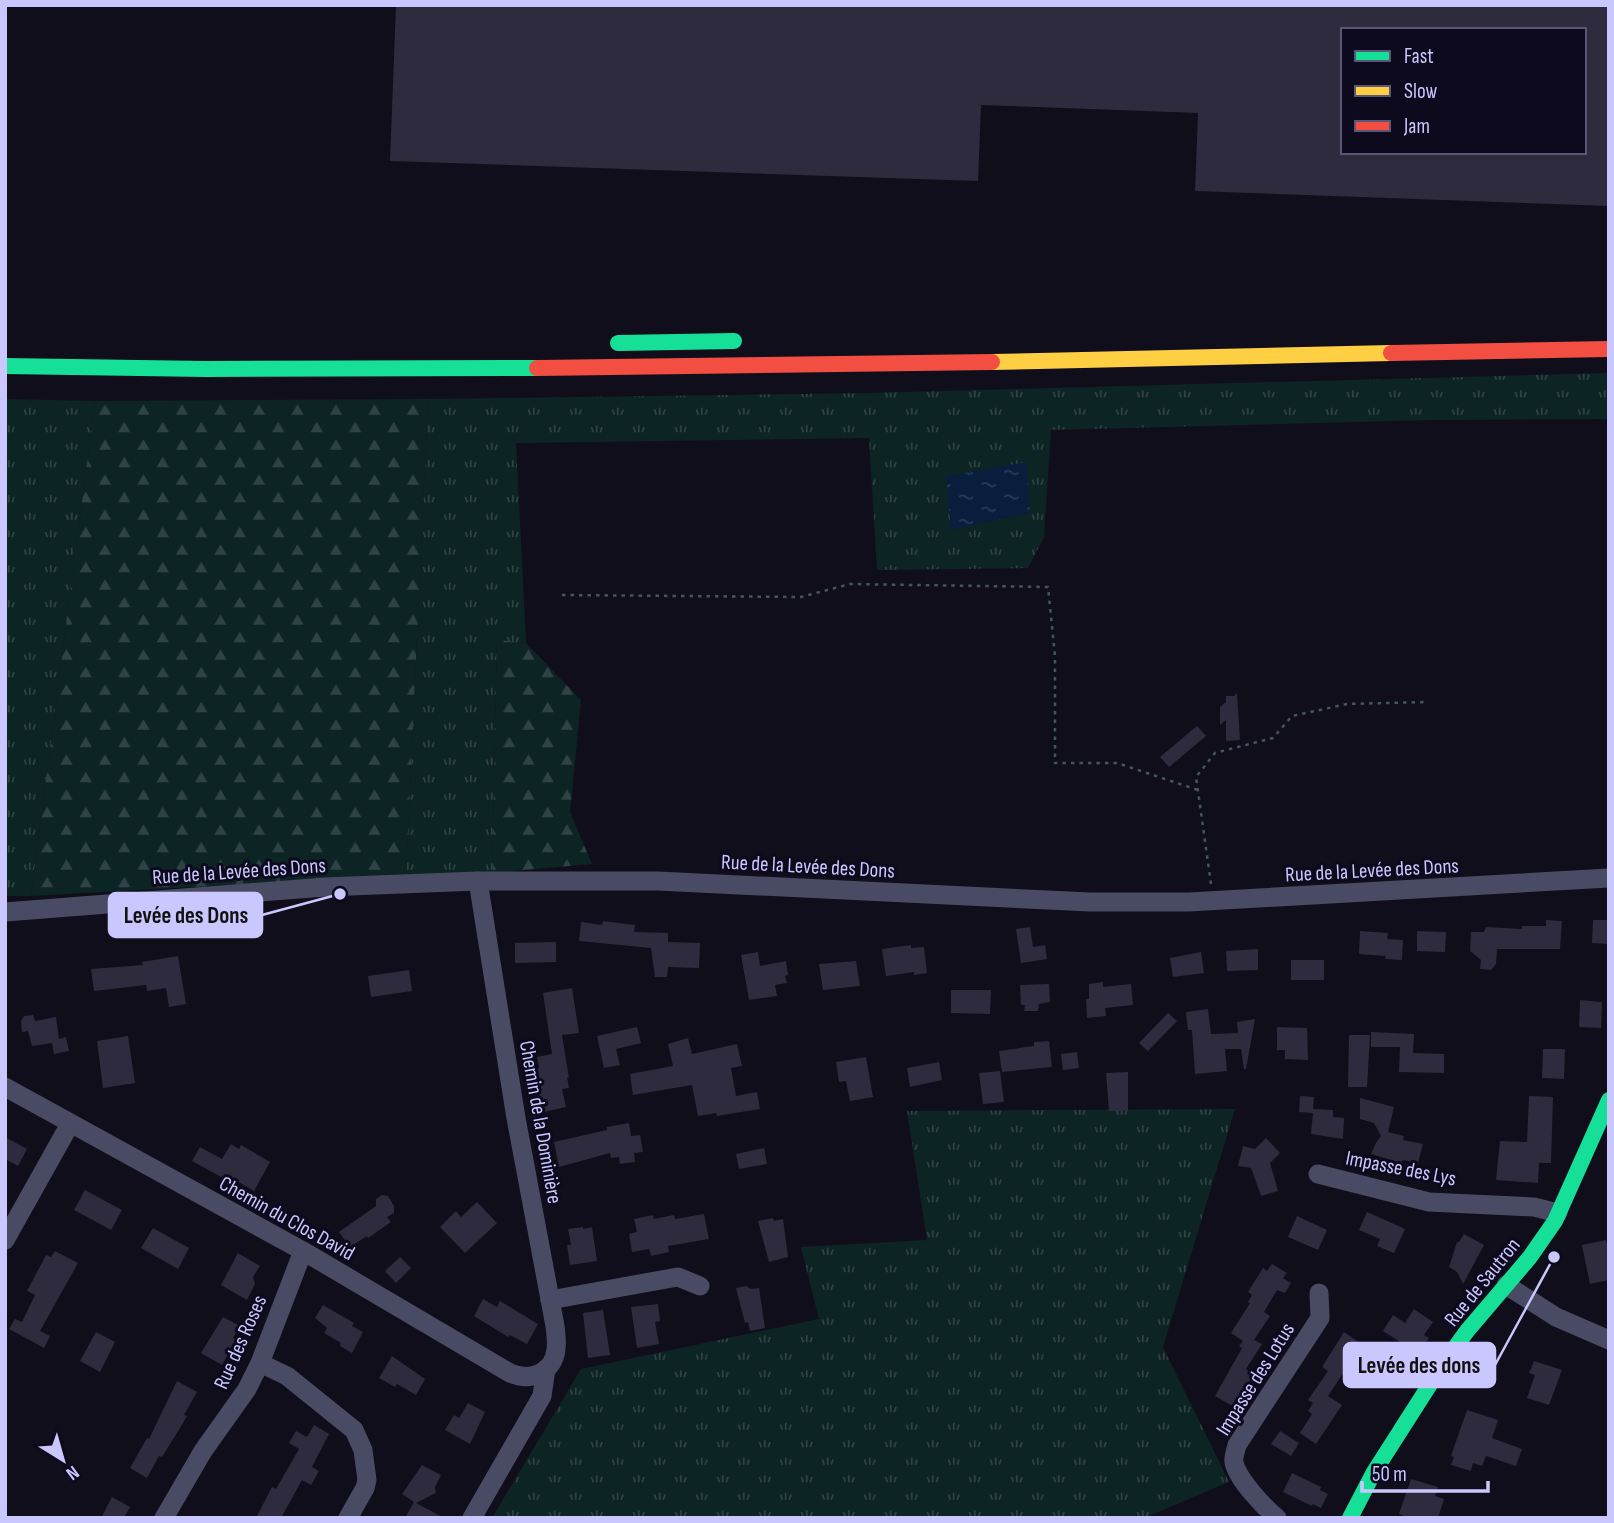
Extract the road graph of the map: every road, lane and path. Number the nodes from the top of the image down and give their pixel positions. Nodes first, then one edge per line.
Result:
1 (756, 341) dead end
2 (595, 343) dead end
3 (1609, 349) edge
4 (5, 366) edge
5 (562, 595) dead end
6 (1427, 702) dead end
7 (1198, 790) junction
8 (1609, 878) edge
9 (478, 881) junction
10 (1213, 901) junction
11 (5, 912) edge
12 (5, 1087) edge
13 (1609, 1100) edge
14 (71, 1124) junction
15 (1318, 1174) dead end
16 (1558, 1213) junction
17 (5, 1240) edge
18 (303, 1251) junction
19 (1507, 1285) junction
20 (700, 1286) dead end
21 (1319, 1293) dead end
22 (550, 1300) junction
23 (1609, 1340) edge
24 (260, 1363) junction
25 (546, 1368) junction
26 (164, 1518) edge
27 (348, 1518) edge
28 (472, 1518) edge
29 (1277, 1518) edge
30 (1350, 1518) edge

1 - 2 main road
3 - 4 main road
5 - 7 path
6 - 7 path
7 - 10 path
8 - 10 street, Rue de la Levée des Dons
9 - 10 street, Rue de la Levée des Dons
9 - 11 street, Rue de la Levée des Dons
9 - 22 street, Chemin de la Dominière
12 - 14 street, Chemin du Clos David
13 - 16 main road, Rue de Sautron
14 - 17 street
14 - 18 street, Chemin du Clos David
15 - 16 street, Impasse des Lys
16 - 19 main road, Rue de Sautron
18 - 24 street, Rue des Roses
18 - 25 street, Chemin du Clos David
19 - 23 street
19 - 30 main road, Rue de Sautron
20 - 22 street
21 - 29 street, Impasse des Lotus
22 - 25 street, Chemin de la Dominière
24 - 26 street, Rue des Roses
24 - 27 street
25 - 28 street, Chemin de la Dominière

